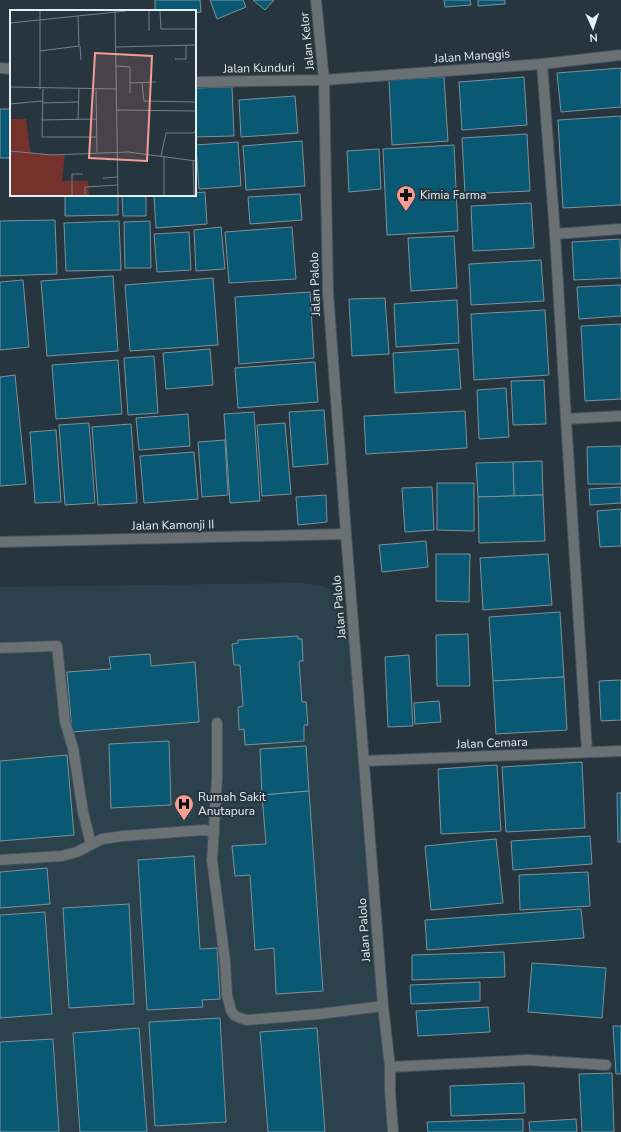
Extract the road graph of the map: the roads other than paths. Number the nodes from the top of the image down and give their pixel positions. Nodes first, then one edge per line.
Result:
1 (316, 0) edge
2 (621, 55) edge
3 (542, 64) junction
4 (0, 68) edge
5 (10, 69) edge
6 (324, 80) junction
7 (196, 82) edge
8 (621, 229) edge
9 (555, 234) junction
10 (621, 416) edge
11 (566, 419) junction
12 (346, 534) junction
13 (0, 542) edge
14 (0, 648) edge
15 (217, 723) dead end
16 (621, 751) edge
17 (588, 752) junction
18 (364, 761) junction
19 (214, 832) junction
20 (91, 844) junction
21 (0, 860) edge
22 (383, 1006) junction
23 (606, 1065) dead end
24 (390, 1067) junction
25 (393, 1132) edge

1 - 6 street, Jalan Kelor
2 - 3 street, Jalan Manggis
3 - 6 street, Jalan Manggis
3 - 9 street
4 - 5 street
6 - 7 street, Jalan Kunduri
6 - 12 street, Jalan Palolo
8 - 9 street
9 - 11 street
10 - 11 street
11 - 17 street
12 - 13 street, Jalan Kamonji II
12 - 18 street, Jalan Palolo
14 - 20 street
15 - 19 street
16 - 17 street, Jalan Cemara
17 - 18 street, Jalan Cemara
18 - 22 street, Jalan Palolo
19 - 20 street
19 - 22 street
20 - 21 street
22 - 24 street, Jalan Palolo
23 - 24 street
24 - 25 street, Jalan Palolo

